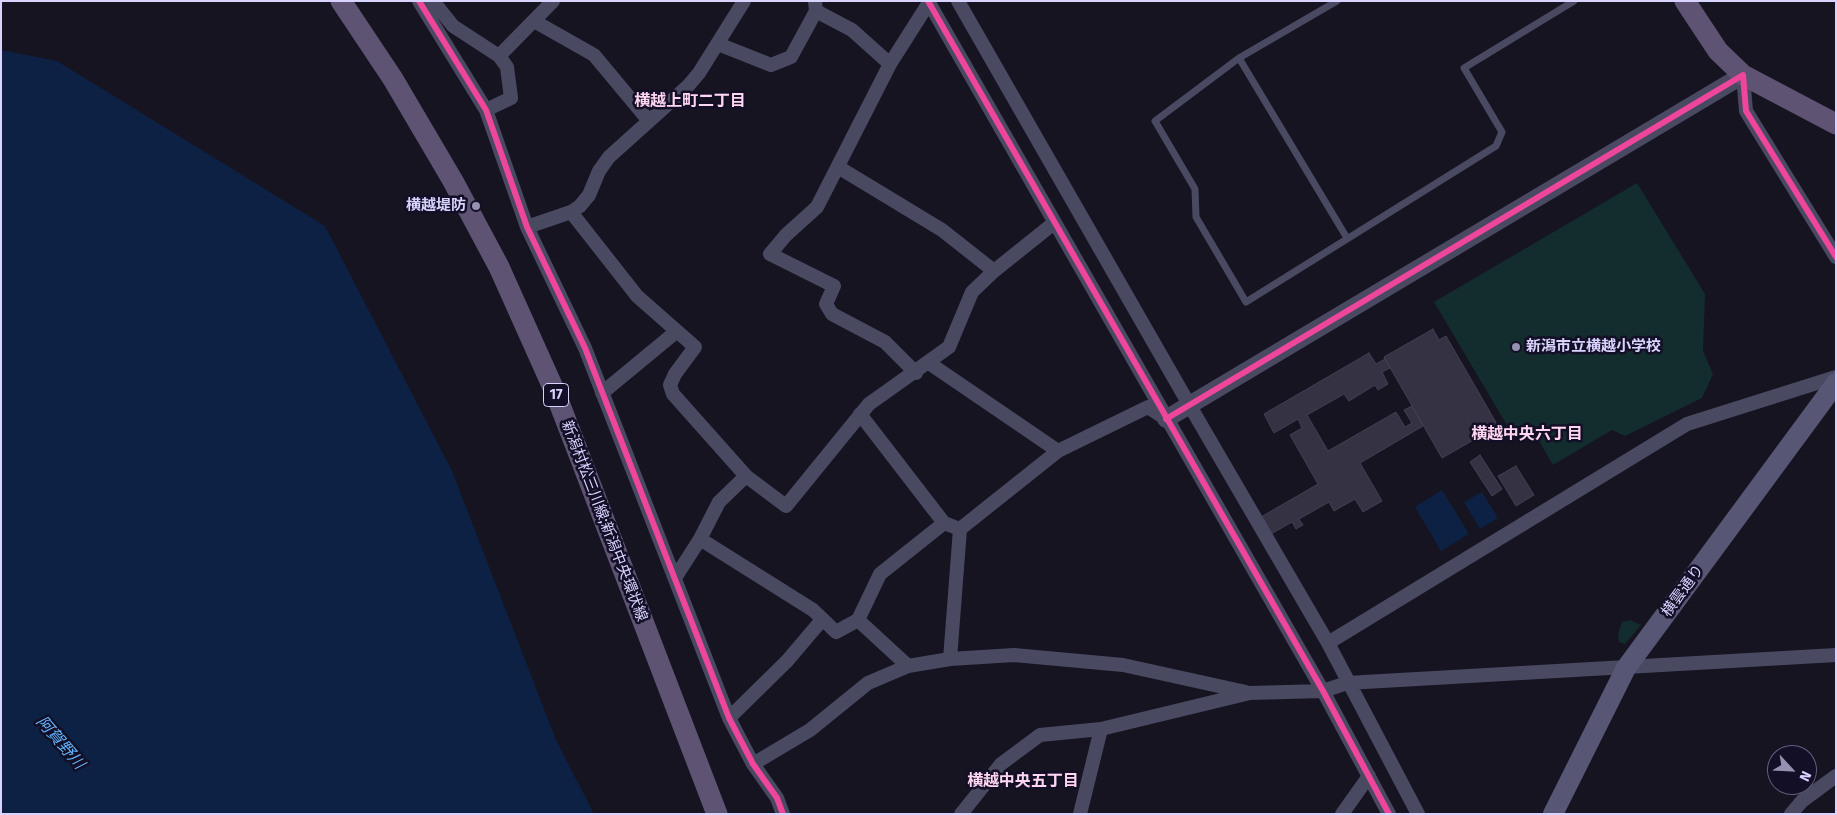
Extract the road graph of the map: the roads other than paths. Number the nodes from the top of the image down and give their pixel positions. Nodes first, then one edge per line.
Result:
1 (341, 1) edge
2 (418, 1) edge
3 (433, 1) edge
4 (553, 1) edge
5 (744, 1) edge
6 (958, 1) edge
7 (1337, 1) edge
8 (1574, 1) edge
9 (1685, 1) edge
10 (929, 2) edge
11 (815, 6) edge
12 (534, 21) junction
13 (718, 44) junction
14 (499, 56) junction
15 (1240, 58) junction
16 (890, 64) junction
17 (1743, 75) junction
18 (486, 110) junction
19 (649, 121) junction
20 (1836, 124) edge
21 (838, 167) junction
22 (571, 212) junction
23 (1054, 223) junction
24 (527, 227) junction
25 (1347, 238) junction
26 (1836, 257) edge
27 (994, 271) junction
28 (677, 331) junction
29 (929, 363) junction
30 (916, 373) junction
31 (1836, 377) edge
32 (1836, 383) edge
33 (602, 393) junction
34 (1190, 406) junction
35 (860, 414) junction
36 (1166, 419) junction
37 (1058, 450) junction
38 (746, 476) junction
39 (944, 523) junction
40 (960, 529) junction
41 (700, 539) junction
42 (675, 578) junction
43 (858, 620) junction
44 (821, 621) junction
45 (1328, 643) junction
46 (1836, 655) edge
47 (950, 659) junction
48 (908, 666) junction
49 (1626, 668) junction
50 (1347, 683) junction
51 (1323, 691) junction
52 (1250, 694) junction
53 (729, 718) junction
54 (1101, 729) junction
55 (753, 764) junction
56 (1369, 776) junction
57 (1836, 776) edge
58 (1559, 813) edge
59 (717, 814) edge
60 (783, 814) edge
61 (961, 814) edge
62 (1080, 814) edge
63 (1342, 814) edge
64 (1389, 814) edge
65 (1418, 814) edge
66 (1792, 814) edge

1 - 59 main road, 新潟村松三川線;新潟中央環状線 / 17
2 - 18 street
3 - 14 street
4 - 12 street
5 - 13 street
6 - 34 street
7 - 15 lane
8 - 25 lane
9 - 17 main road
10 - 16 street
10 - 23 street
11 - 13 street
11 - 16 street
12 - 14 street
12 - 19 street
13 - 19 street
14 - 18 street
15 - 25 lane
15 - 25 lane
16 - 21 street
17 - 20 main road
17 - 26 street
17 - 34 street
18 - 24 street
19 - 22 street
21 - 27 street
21 - 30 street
22 - 24 street
22 - 28 street
23 - 27 street
23 - 36 street
24 - 33 street
27 - 29 street
28 - 33 street
28 - 38 street
29 - 30 street
29 - 37 street
30 - 35 street
31 - 45 street
32 - 49 main road, 横雲通り
33 - 42 street
34 - 36 street
34 - 45 street
35 - 38 street
35 - 39 street
36 - 37 street
36 - 51 street
37 - 40 street
38 - 41 street
39 - 40 street
39 - 43 street
40 - 47 street
41 - 42 street
41 - 44 street
42 - 53 street
43 - 44 street
43 - 48 street
44 - 53 street
45 - 50 street
46 - 49 street
47 - 48 street
47 - 52 street
48 - 55 street
49 - 50 street
49 - 58 main road, 横雲通り
50 - 51 street
50 - 65 street
51 - 52 street
51 - 56 street
52 - 54 street
53 - 55 street
54 - 61 street
54 - 62 street
55 - 60 street
56 - 63 street
56 - 64 street
57 - 66 street

